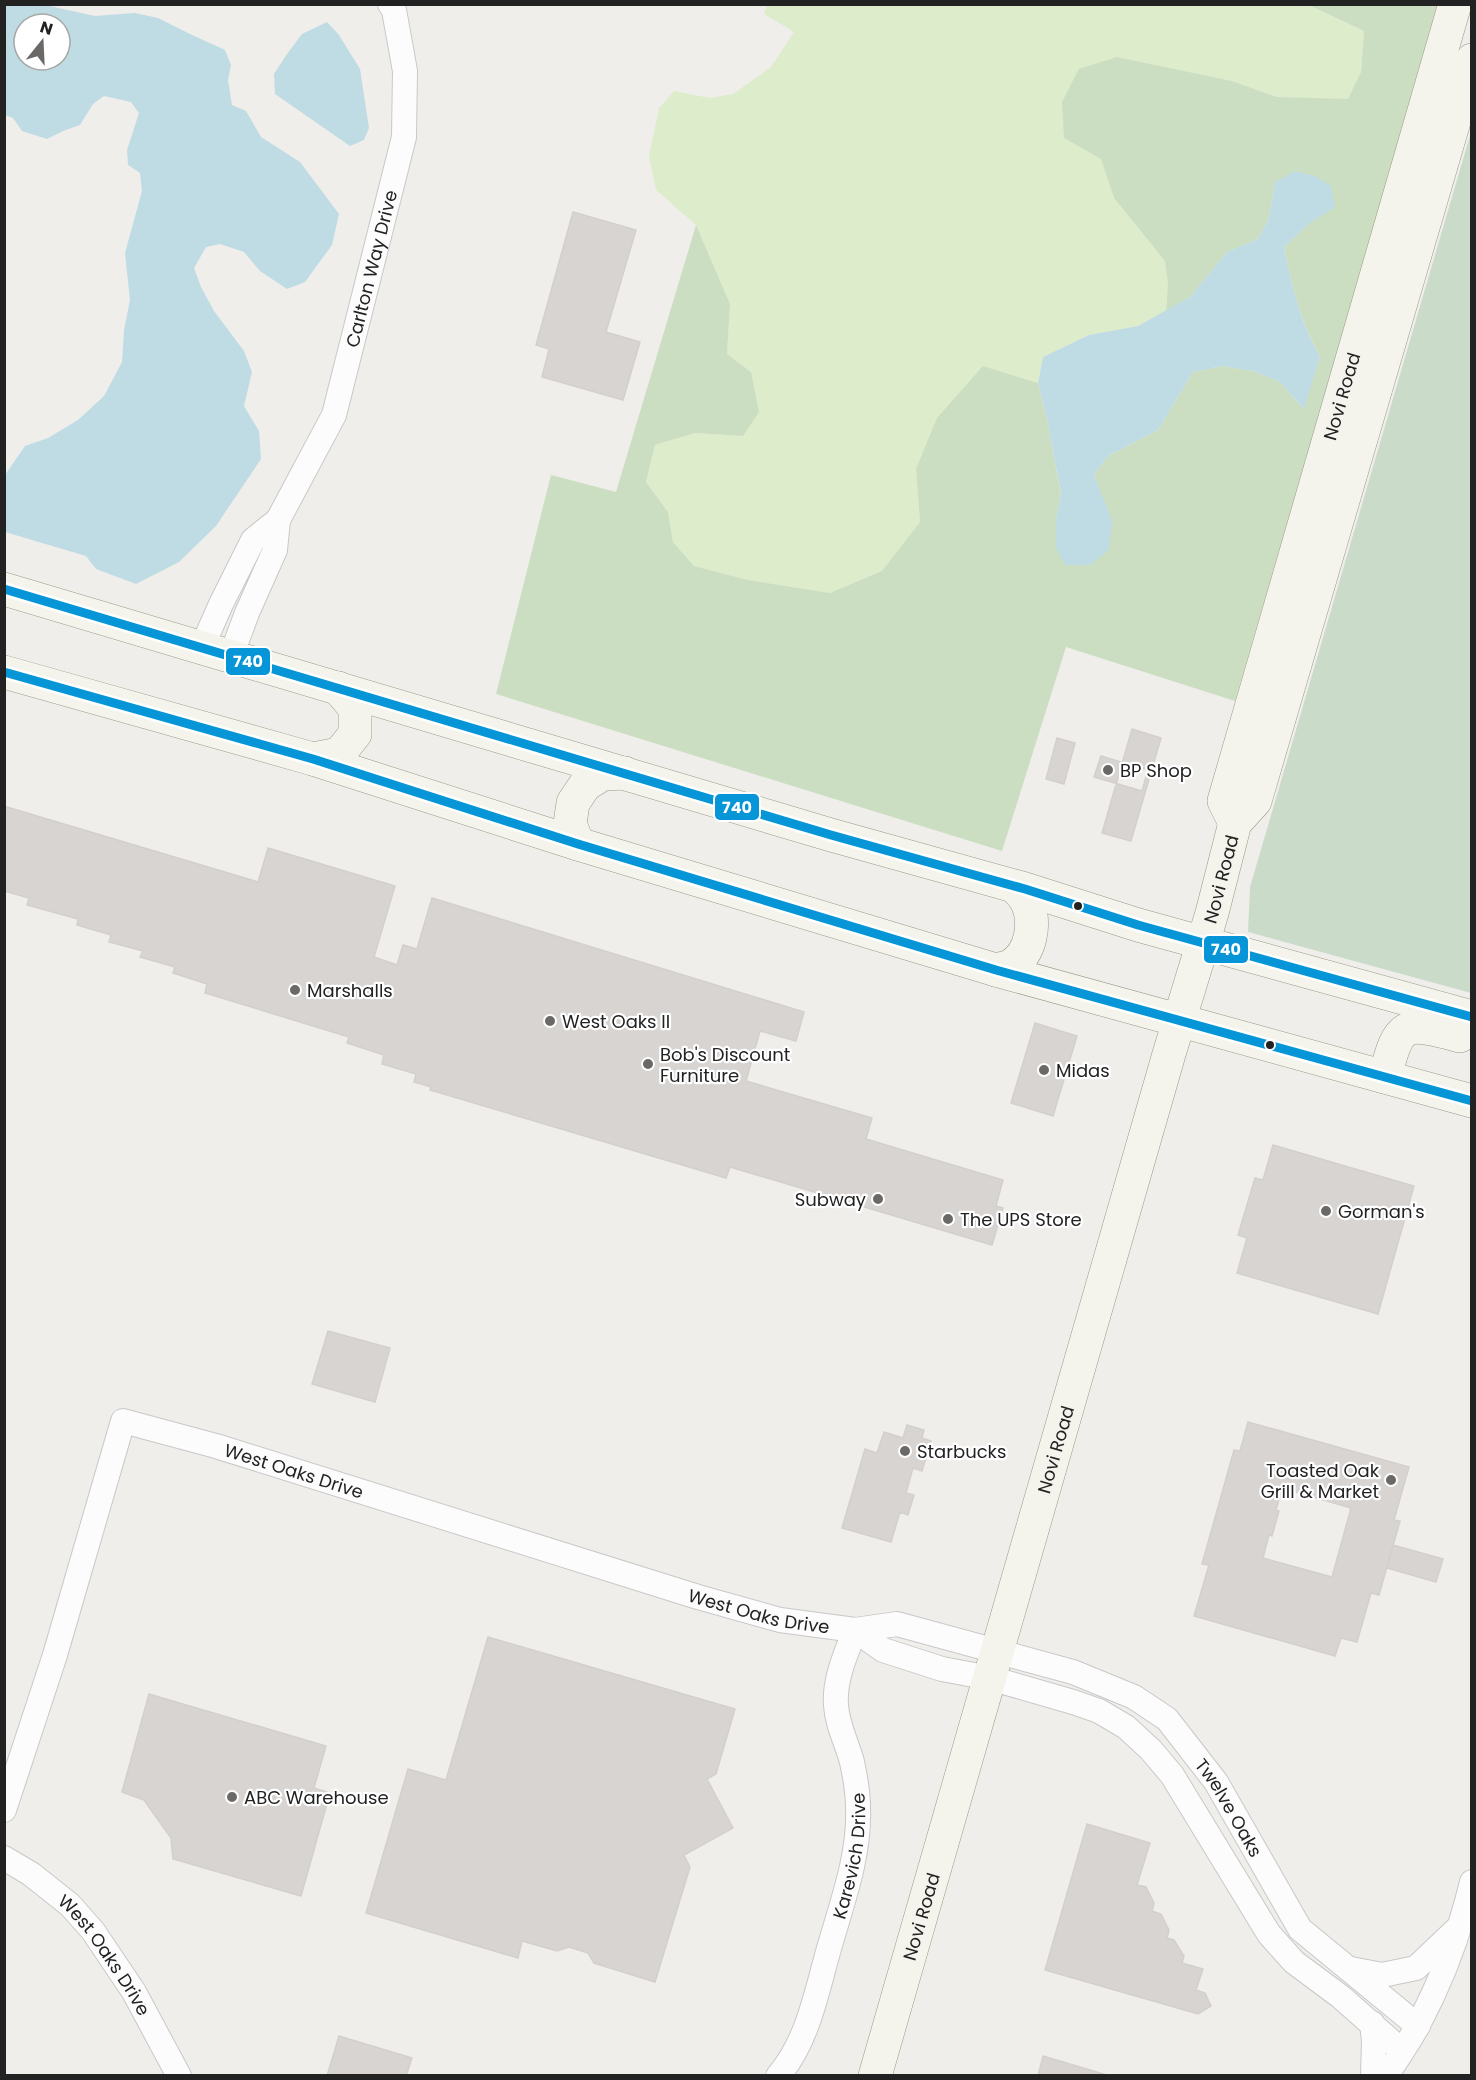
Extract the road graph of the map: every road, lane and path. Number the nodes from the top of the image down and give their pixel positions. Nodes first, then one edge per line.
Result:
1 (390, 4) edge
2 (1455, 4) edge
3 (1472, 60) edge
4 (4, 589) edge
5 (217, 651) junction
6 (4, 672) edge
7 (338, 688) junction
8 (313, 759) junction
9 (625, 773) junction
10 (1235, 823) junction
11 (578, 844) junction
12 (1015, 887) junction
13 (1202, 942) junction
14 (996, 970) junction
15 (1472, 1017) edge
16 (1180, 1019) junction
17 (1472, 1039) edge
18 (1385, 1077) junction
19 (1472, 1101) edge
20 (855, 1630) junction
21 (994, 1665) junction
22 (4, 1810) edge
23 (4, 1857) edge
24 (1472, 1882) edge
25 (1462, 1924) junction
26 (1350, 1969) junction
27 (1372, 2023) junction
28 (1418, 2026) junction
29 (1402, 2051) junction
30 (179, 2076) edge
31 (778, 2076) edge
32 (874, 2076) edge
33 (1373, 2076) edge
34 (1386, 2076) edge

1 - 5 street, Carlton Way Drive
2 - 10 main road, Novi Road
3 - 10 main road, Novi Road
4 - 5 main road
5 - 7 main road
6 - 8 main road
7 - 8 main road
7 - 9 main road
8 - 11 main road
9 - 11 main road
9 - 12 main road
10 - 13 main road, Novi Road
11 - 14 main road
12 - 13 main road
12 - 14 main road
13 - 15 main road
13 - 16 main road, Novi Road
14 - 16 main road
16 - 18 main road
16 - 21 main road, Novi Road
17 - 18 main road
18 - 19 main road
20 - 21 street, West Oaks Drive
20 - 22 street, West Oaks Drive
20 - 31 street, Karevich Drive
21 - 26 street, Twelve Oaks
21 - 27 street, Twelve Oaks
21 - 32 main road, Novi Road
23 - 30 street, West Oaks Drive
24 - 25 street
25 - 26 street
25 - 28 street
26 - 28 street, Twelve Oaks
27 - 29 street, Twelve Oaks
27 - 33 street
28 - 29 street
29 - 34 street

